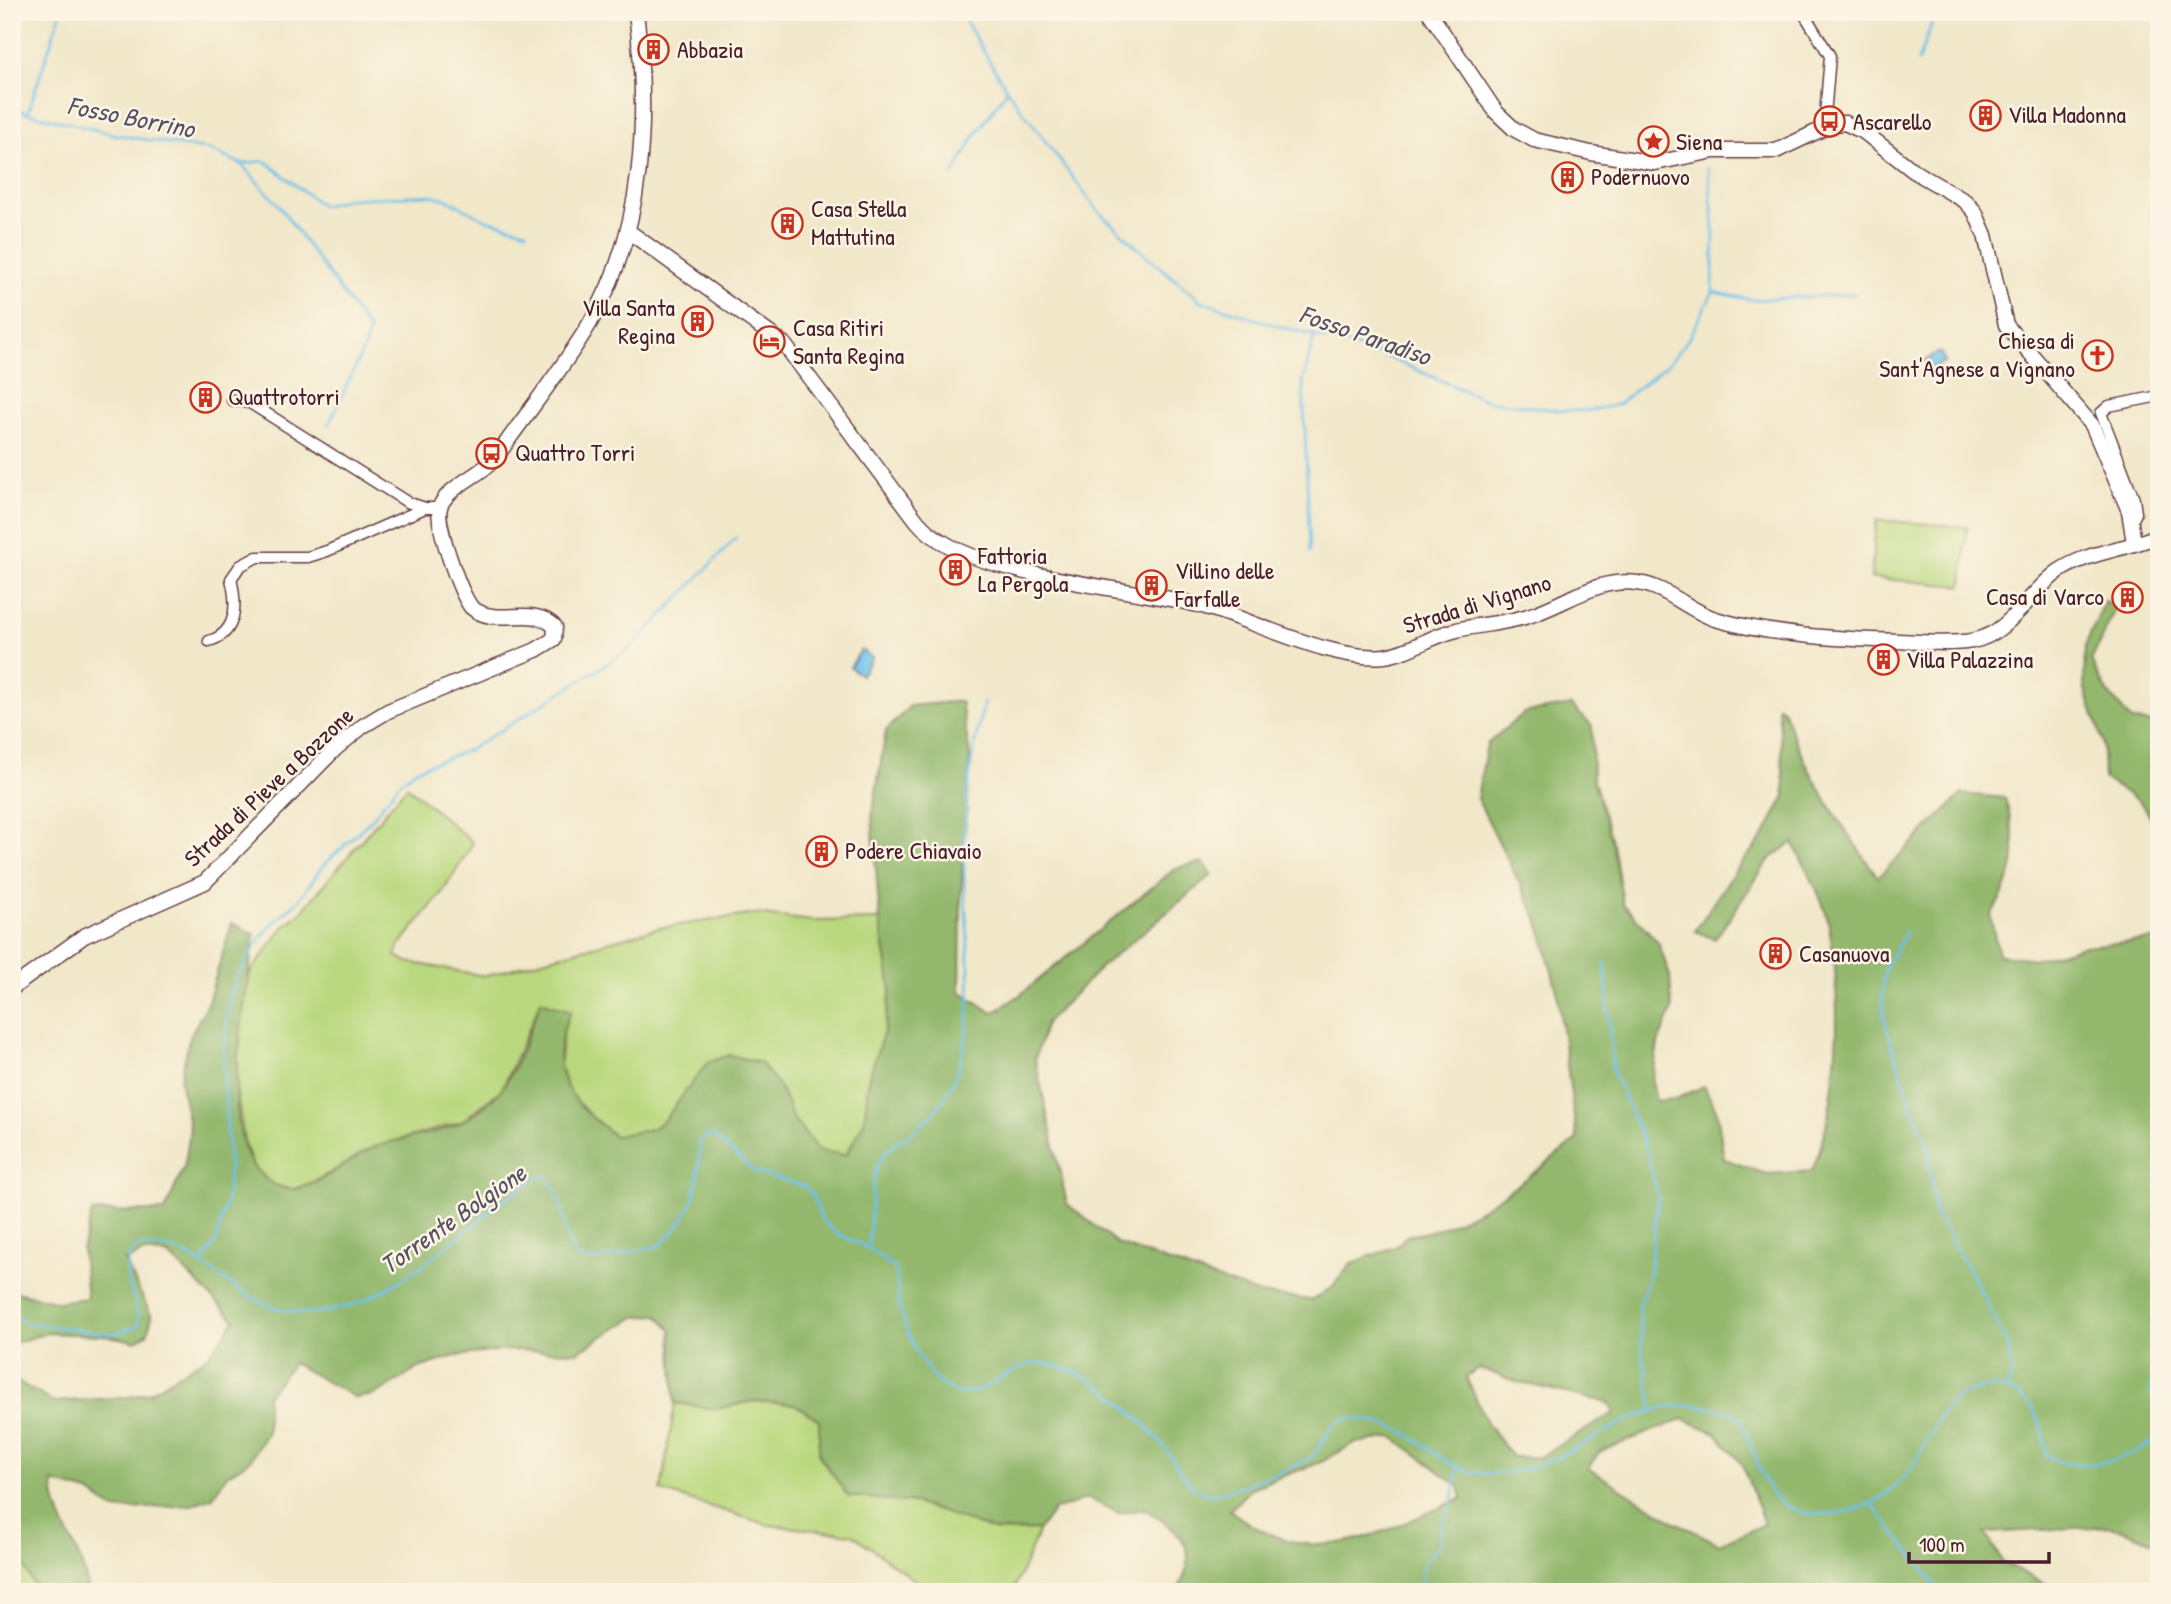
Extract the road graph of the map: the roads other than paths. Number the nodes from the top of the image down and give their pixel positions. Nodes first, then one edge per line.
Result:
1 (636, 12) edge
2 (1429, 12) edge
3 (1803, 12) edge
4 (1824, 128) junction
5 (628, 231) junction
6 (2159, 396) edge
7 (232, 400) dead end
8 (425, 508) junction
9 (440, 508) junction
10 (2132, 521) junction
11 (2159, 535) edge
12 (2134, 543) junction
13 (209, 641) dead end
14 (12, 988) edge

1 - 5 street
2 - 4 street
3 - 4 street
4 - 10 street
5 - 9 street
5 - 12 street, Strada di Vignano
6 - 10 street
7 - 8 street
8 - 9 street
8 - 13 street
9 - 14 street, Strada di Pieve a Bozzone
10 - 12 street
11 - 12 street, Strada di Vignano

